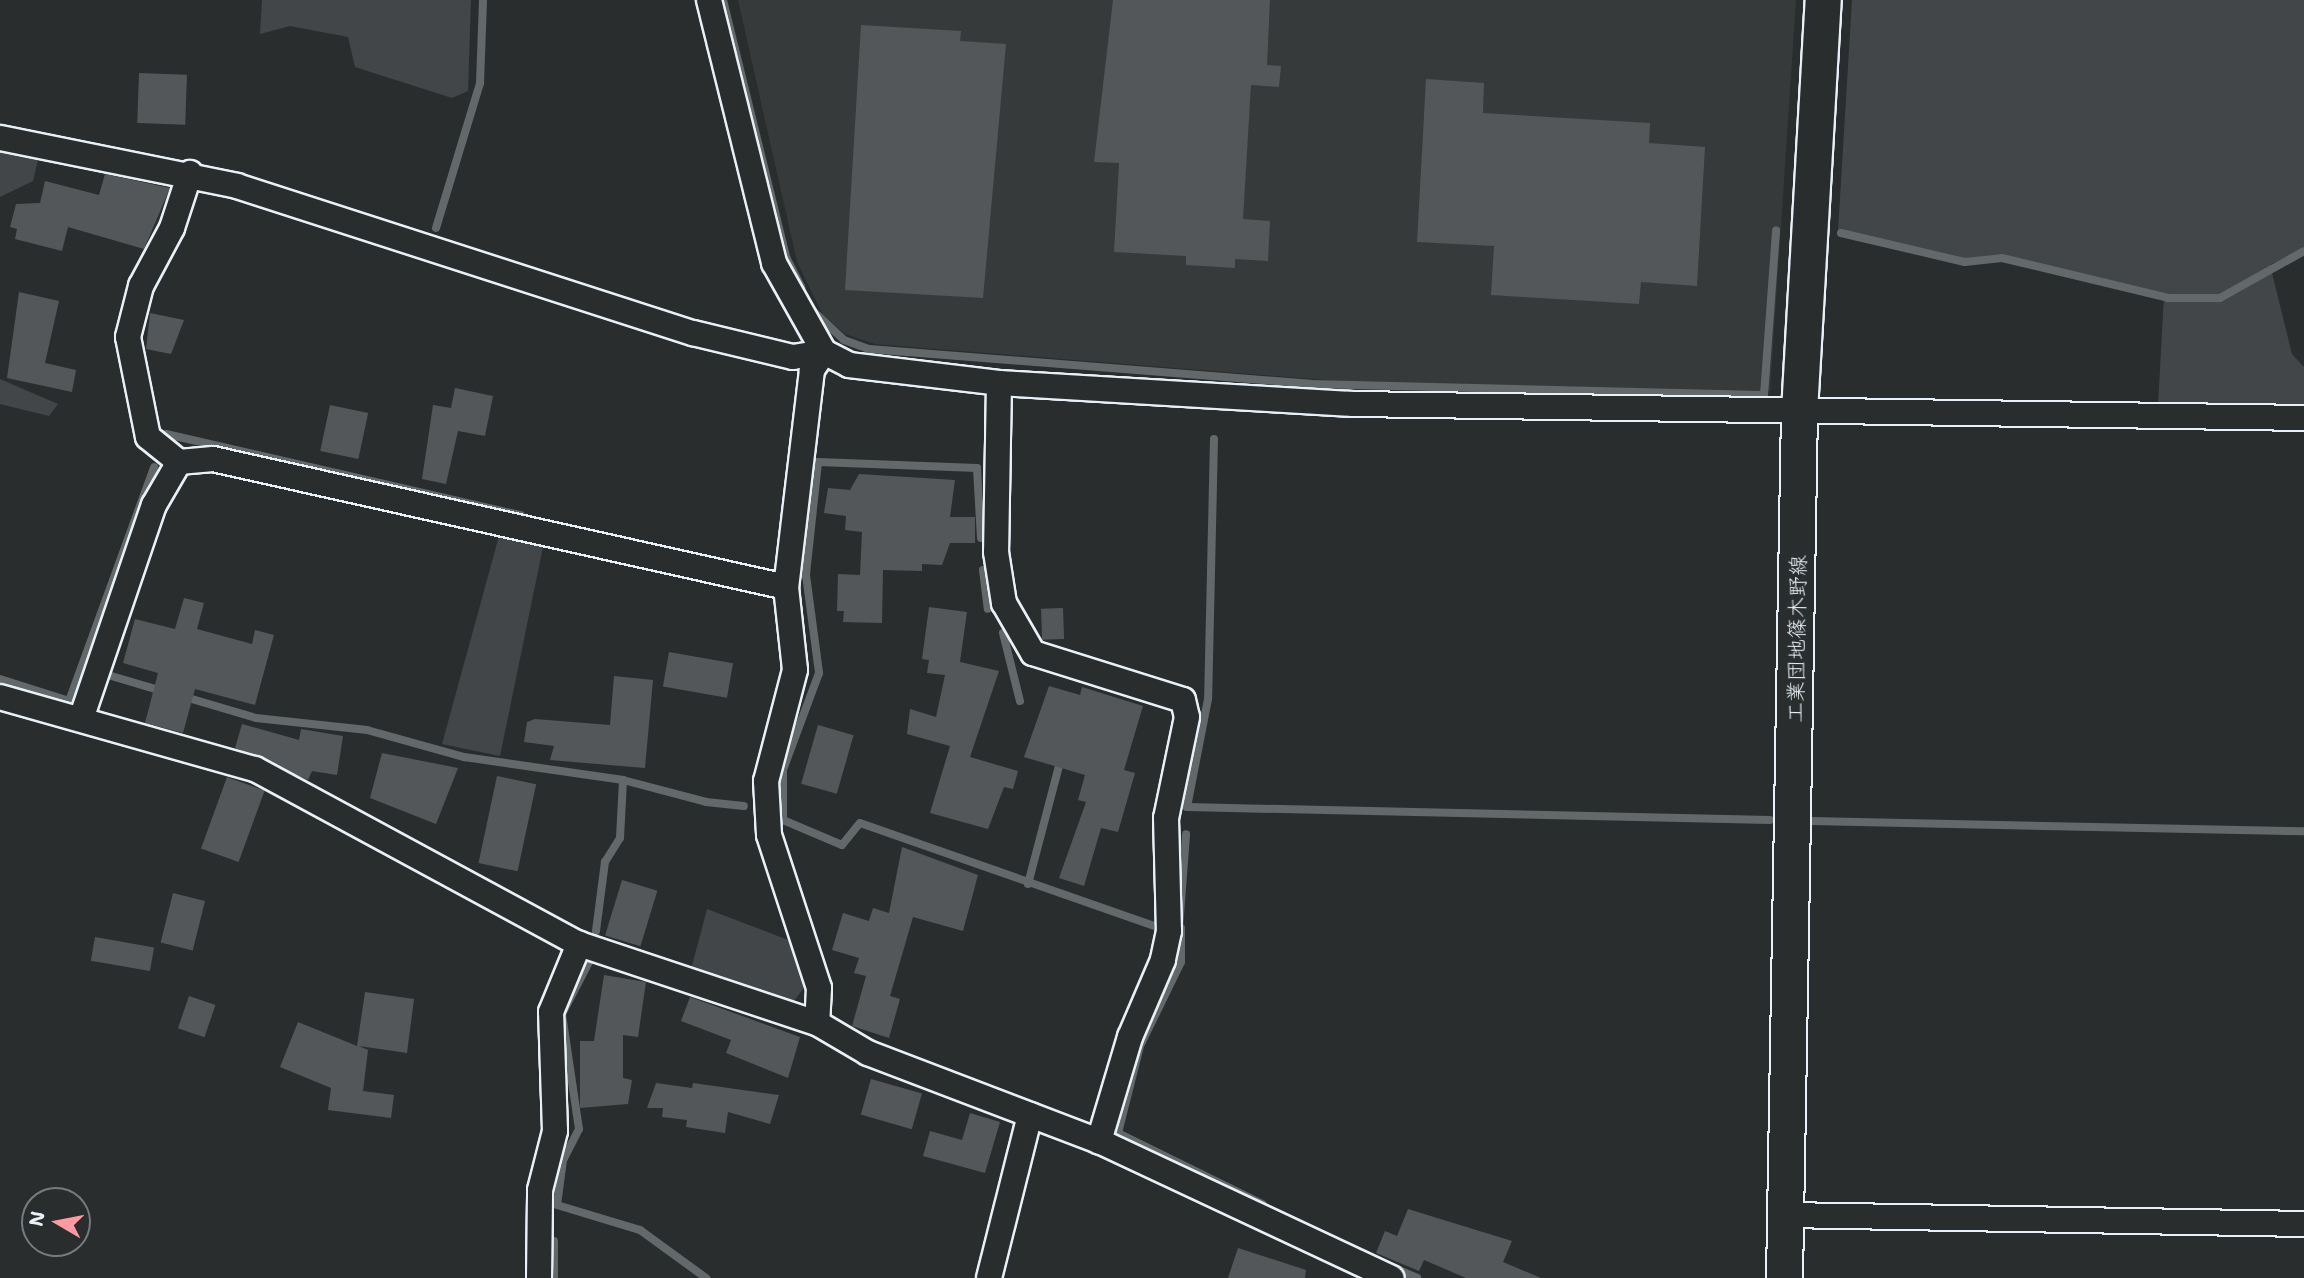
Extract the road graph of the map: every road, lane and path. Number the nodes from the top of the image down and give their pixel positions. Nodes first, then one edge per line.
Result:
1 (709, 0) edge
2 (1823, 0) edge
3 (0, 138) edge
4 (190, 173) junction
5 (824, 352) junction
6 (999, 383) junction
7 (1799, 411) junction
8 (2304, 418) edge
9 (179, 462) junction
10 (786, 587) junction
11 (0, 697) edge
12 (81, 719) junction
13 (579, 944) junction
14 (817, 1023) junction
15 (1030, 1115) junction
16 (1099, 1141) junction
17 (1785, 1214) junction
18 (2304, 1224) edge
19 (539, 1278) edge
20 (989, 1278) edge
21 (1392, 1278) edge
22 (1784, 1278) edge

1 - 5 street
2 - 7 street, 工業団地篠木野線
3 - 4 street
4 - 5 street
4 - 9 street
5 - 6 street
5 - 10 street
6 - 7 street
6 - 16 street
7 - 8 street
7 - 17 street, 工業団地篠木野線
9 - 10 street
9 - 12 street
10 - 14 street
11 - 12 street
12 - 13 street
13 - 14 street
13 - 19 street
14 - 15 street
15 - 16 street
15 - 20 street
16 - 21 street
17 - 18 street
17 - 22 street, 工業団地篠木野線

